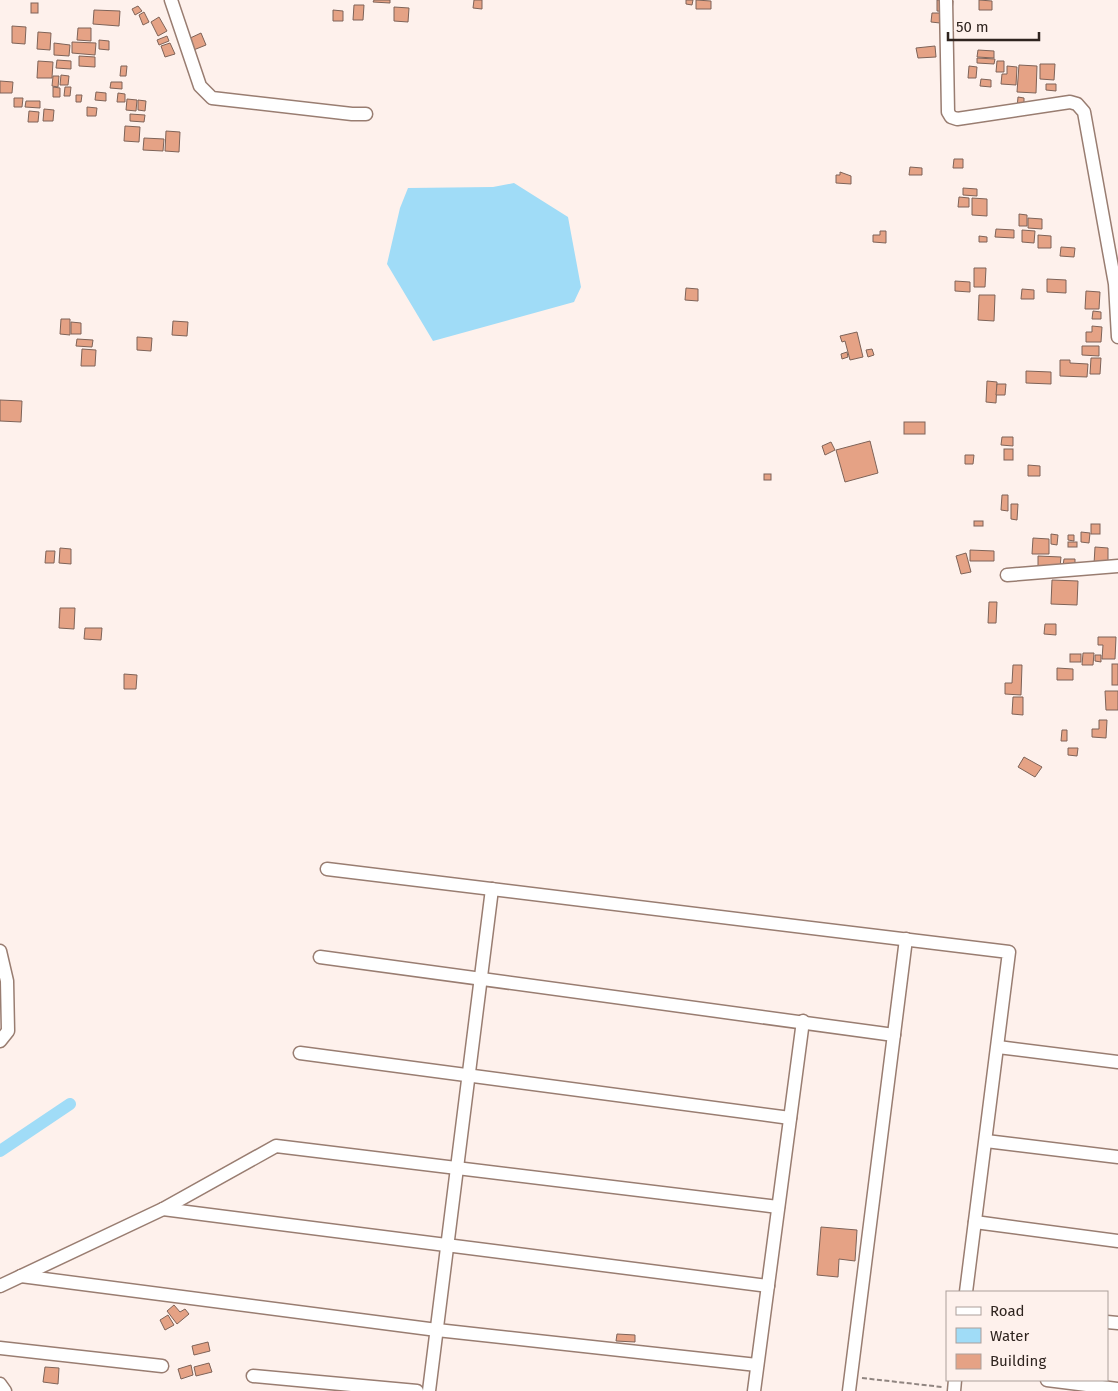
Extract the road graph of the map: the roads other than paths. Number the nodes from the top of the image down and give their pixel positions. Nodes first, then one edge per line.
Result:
1 (171, 0) edge
2 (946, 0) edge
3 (366, 114) dead end
4 (1118, 337) edge
5 (1118, 566) edge
6 (1007, 575) dead end
7 (326, 869) dead end
8 (492, 889) junction
9 (906, 939) junction
10 (0, 951) edge
11 (320, 956) dead end
12 (480, 979) junction
13 (803, 1022) junction
14 (894, 1035) junction
15 (0, 1041) edge
16 (998, 1047) junction
17 (300, 1054) dead end
18 (1118, 1062) edge
19 (468, 1074) junction
20 (790, 1118) junction
21 (986, 1140) junction
22 (1118, 1156) edge
23 (457, 1169) junction
24 (778, 1207) junction
25 (163, 1210) junction
26 (975, 1222) junction
27 (1118, 1241) edge
28 (447, 1247) junction
29 (21, 1276) junction
30 (0, 1286) edge
31 (768, 1286) junction
32 (966, 1291) edge
33 (437, 1330) junction
34 (0, 1348) edge
35 (758, 1365) junction
36 (162, 1366) dead end
37 (253, 1376) dead end
38 (1055, 1381) edge
39 (0, 1384) edge
40 (1118, 1389) edge
41 (5, 1391) edge
42 (417, 1391) edge
43 (429, 1391) edge
44 (754, 1391) edge
45 (849, 1391) edge

1 - 3 street
2 - 4 street
5 - 6 street
7 - 8 street
8 - 9 street
8 - 12 street
9 - 14 street
9 - 16 street
10 - 15 street
11 - 12 street
12 - 13 street
12 - 19 street
13 - 14 street
13 - 20 street
14 - 45 street
16 - 18 street
16 - 21 street
17 - 19 street
19 - 20 street
19 - 23 street
20 - 24 street
21 - 22 street
21 - 26 street
23 - 24 street
23 - 25 street
23 - 28 street
24 - 31 street
25 - 28 street
25 - 29 street
26 - 27 street
26 - 32 street
28 - 31 street
28 - 33 street
29 - 30 street
29 - 33 street
31 - 35 street
33 - 35 street
33 - 43 street
34 - 36 street
35 - 44 street
37 - 42 street
38 - 40 street
39 - 41 street

